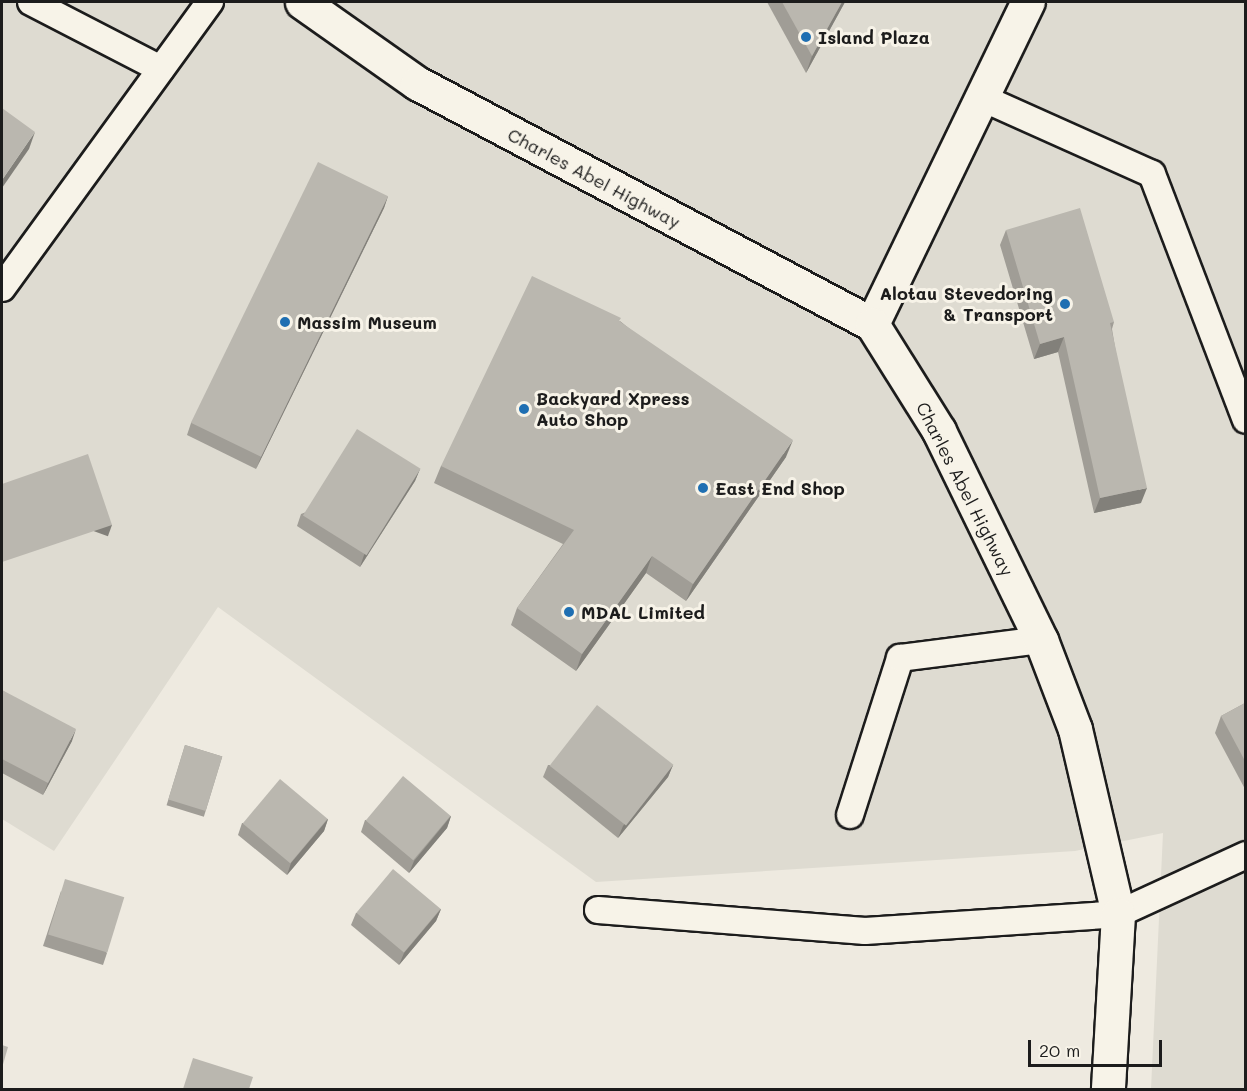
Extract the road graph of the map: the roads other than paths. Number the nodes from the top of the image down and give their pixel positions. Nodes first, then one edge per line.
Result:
1 (31, 2) edge
2 (210, 2) edge
3 (302, 2) edge
4 (1028, 2) edge
5 (160, 69) junction
6 (980, 97) junction
7 (2, 288) edge
8 (872, 324) junction
9 (1245, 420) edge
10 (1041, 640) junction
11 (850, 815) dead end
12 (1245, 855) edge
13 (598, 910) dead end
14 (1118, 914) junction
15 (1108, 1089) edge

1 - 5 lane
2 - 5 lane
3 - 8 main road, Charles Abel Highway
4 - 6 main road
5 - 7 lane
6 - 8 main road
6 - 9 lane
8 - 10 main road, Charles Abel Highway
10 - 11 lane
10 - 14 main road, Charles Abel Highway
12 - 14 lane
13 - 14 lane
14 - 15 main road, Charles Abel Highway

